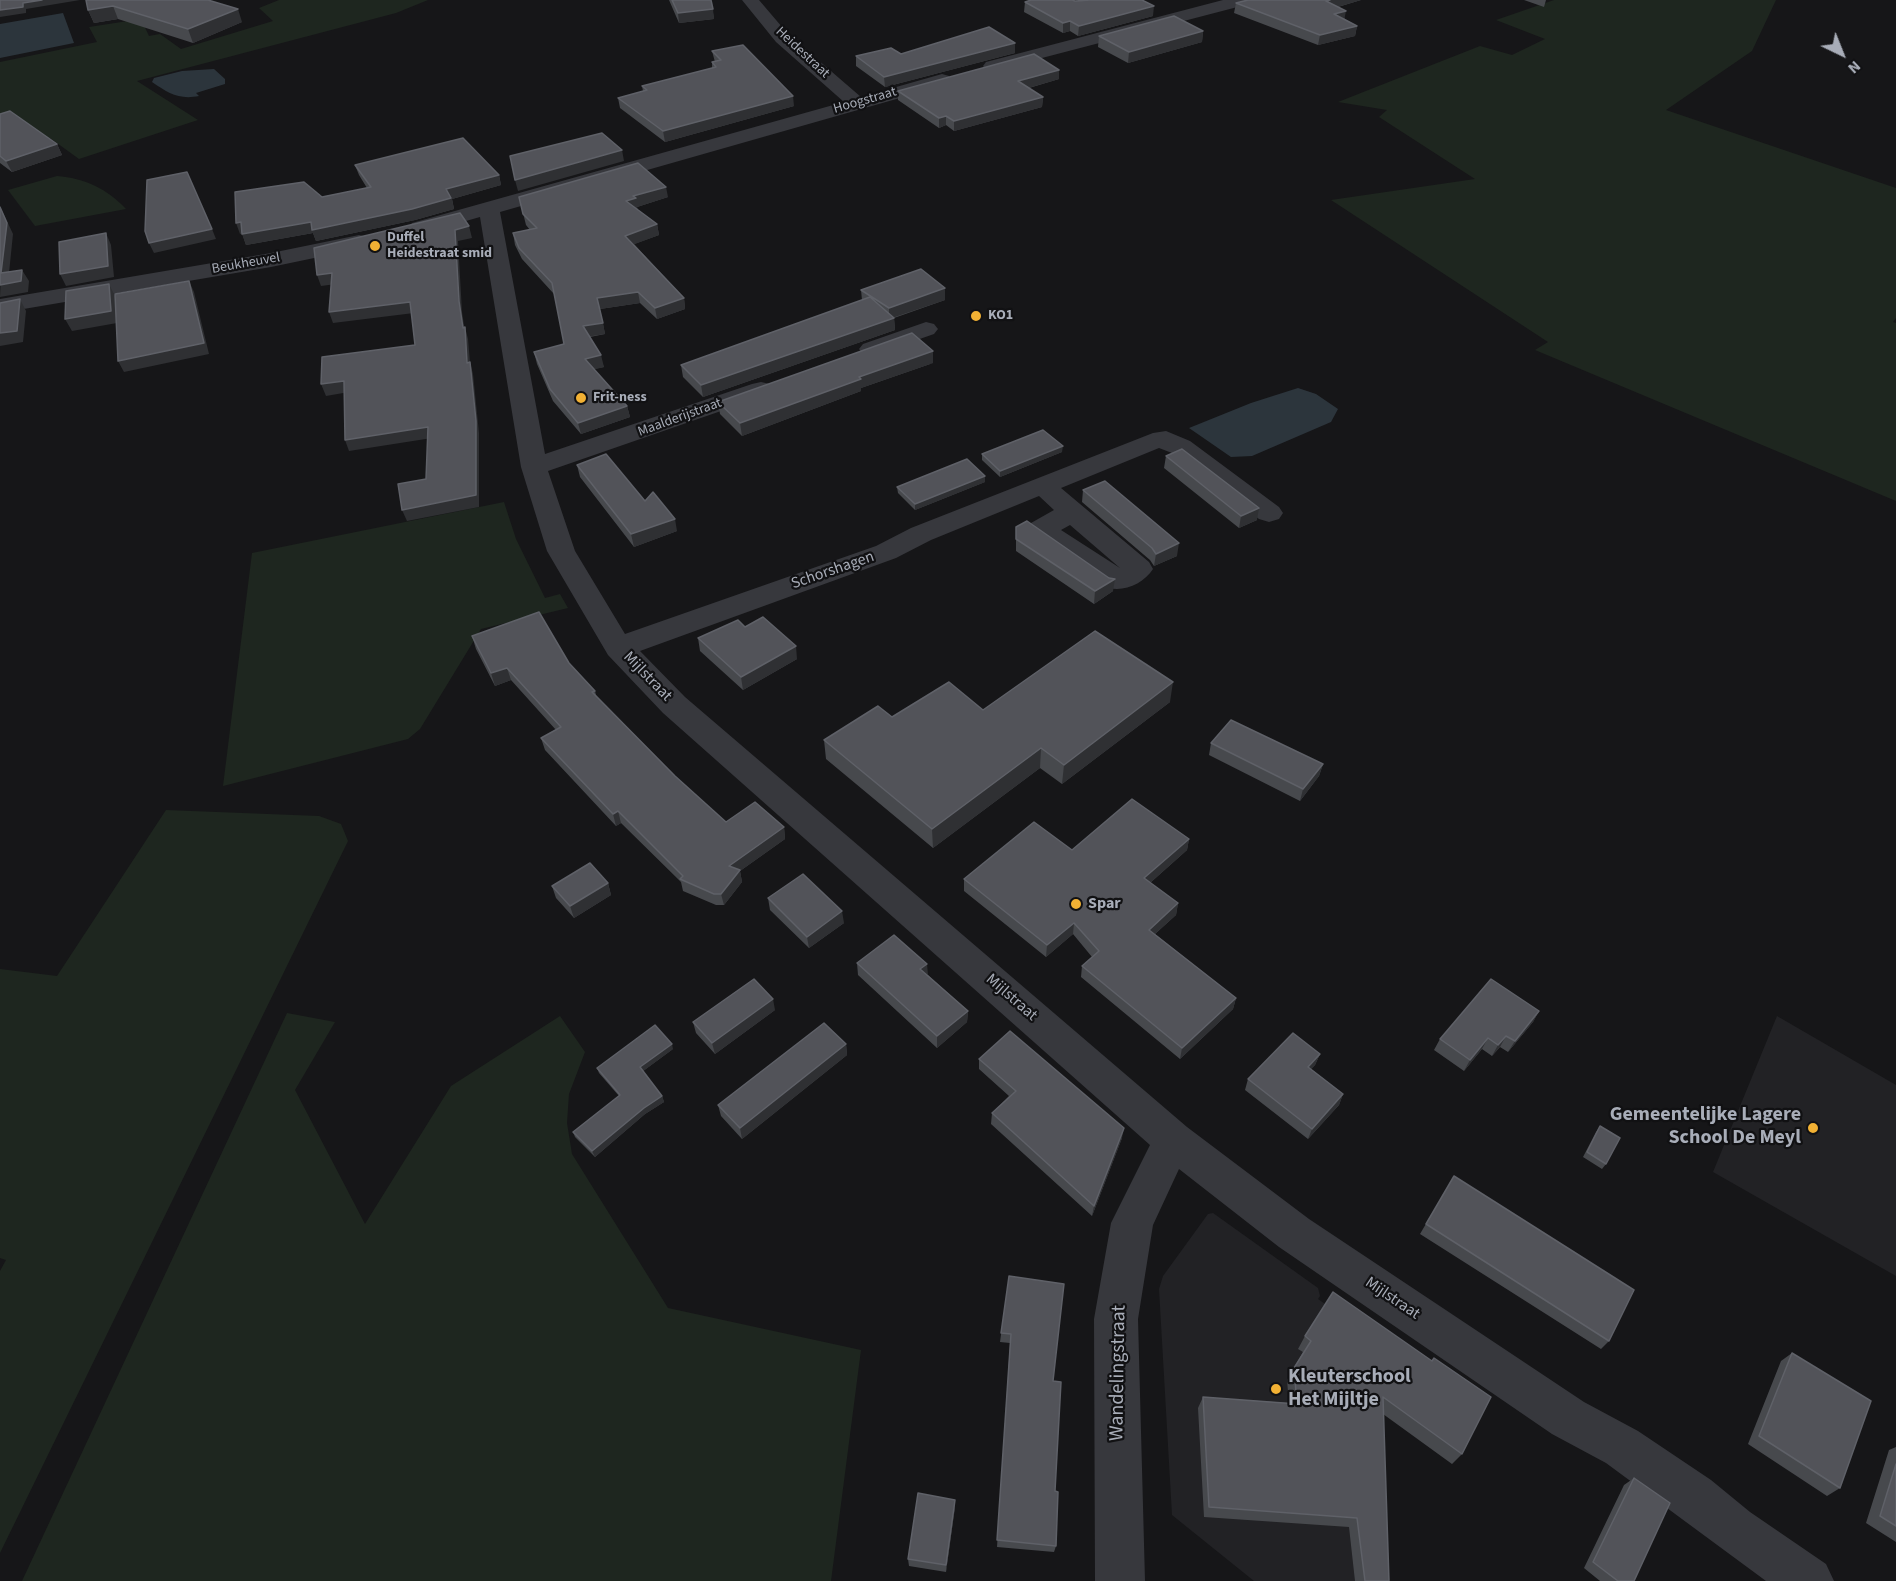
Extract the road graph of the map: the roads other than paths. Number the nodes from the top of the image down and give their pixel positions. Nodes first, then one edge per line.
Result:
1 (750, 0) edge
2 (1243, 0) edge
3 (978, 70) edge
4 (956, 76) edge
5 (856, 103) junction
6 (489, 208) junction
7 (0, 306) edge
8 (926, 329) dead end
9 (848, 357) edge
10 (780, 381) edge
11 (534, 467) junction
12 (1043, 486) junction
13 (1072, 512) dead end
14 (1269, 513) dead end
15 (619, 648) junction
16 (1173, 1140) junction
17 (1120, 1581) edge
18 (1809, 1581) edge

1 - 5 street, Heidestraat
2 - 3 street
4 - 5 street, Hoogstraat
5 - 6 street, Hoogstraat
6 - 7 street, Beukheuvel
6 - 11 street, Mijlstraat
8 - 9 street
10 - 11 street, Maalderijstraat
11 - 15 street, Mijlstraat
12 - 13 street
12 - 14 street, Schorshagen
12 - 15 street, Schorshagen
15 - 16 street, Mijlstraat
16 - 17 street, Wandelingstraat
16 - 18 street, Mijlstraat

